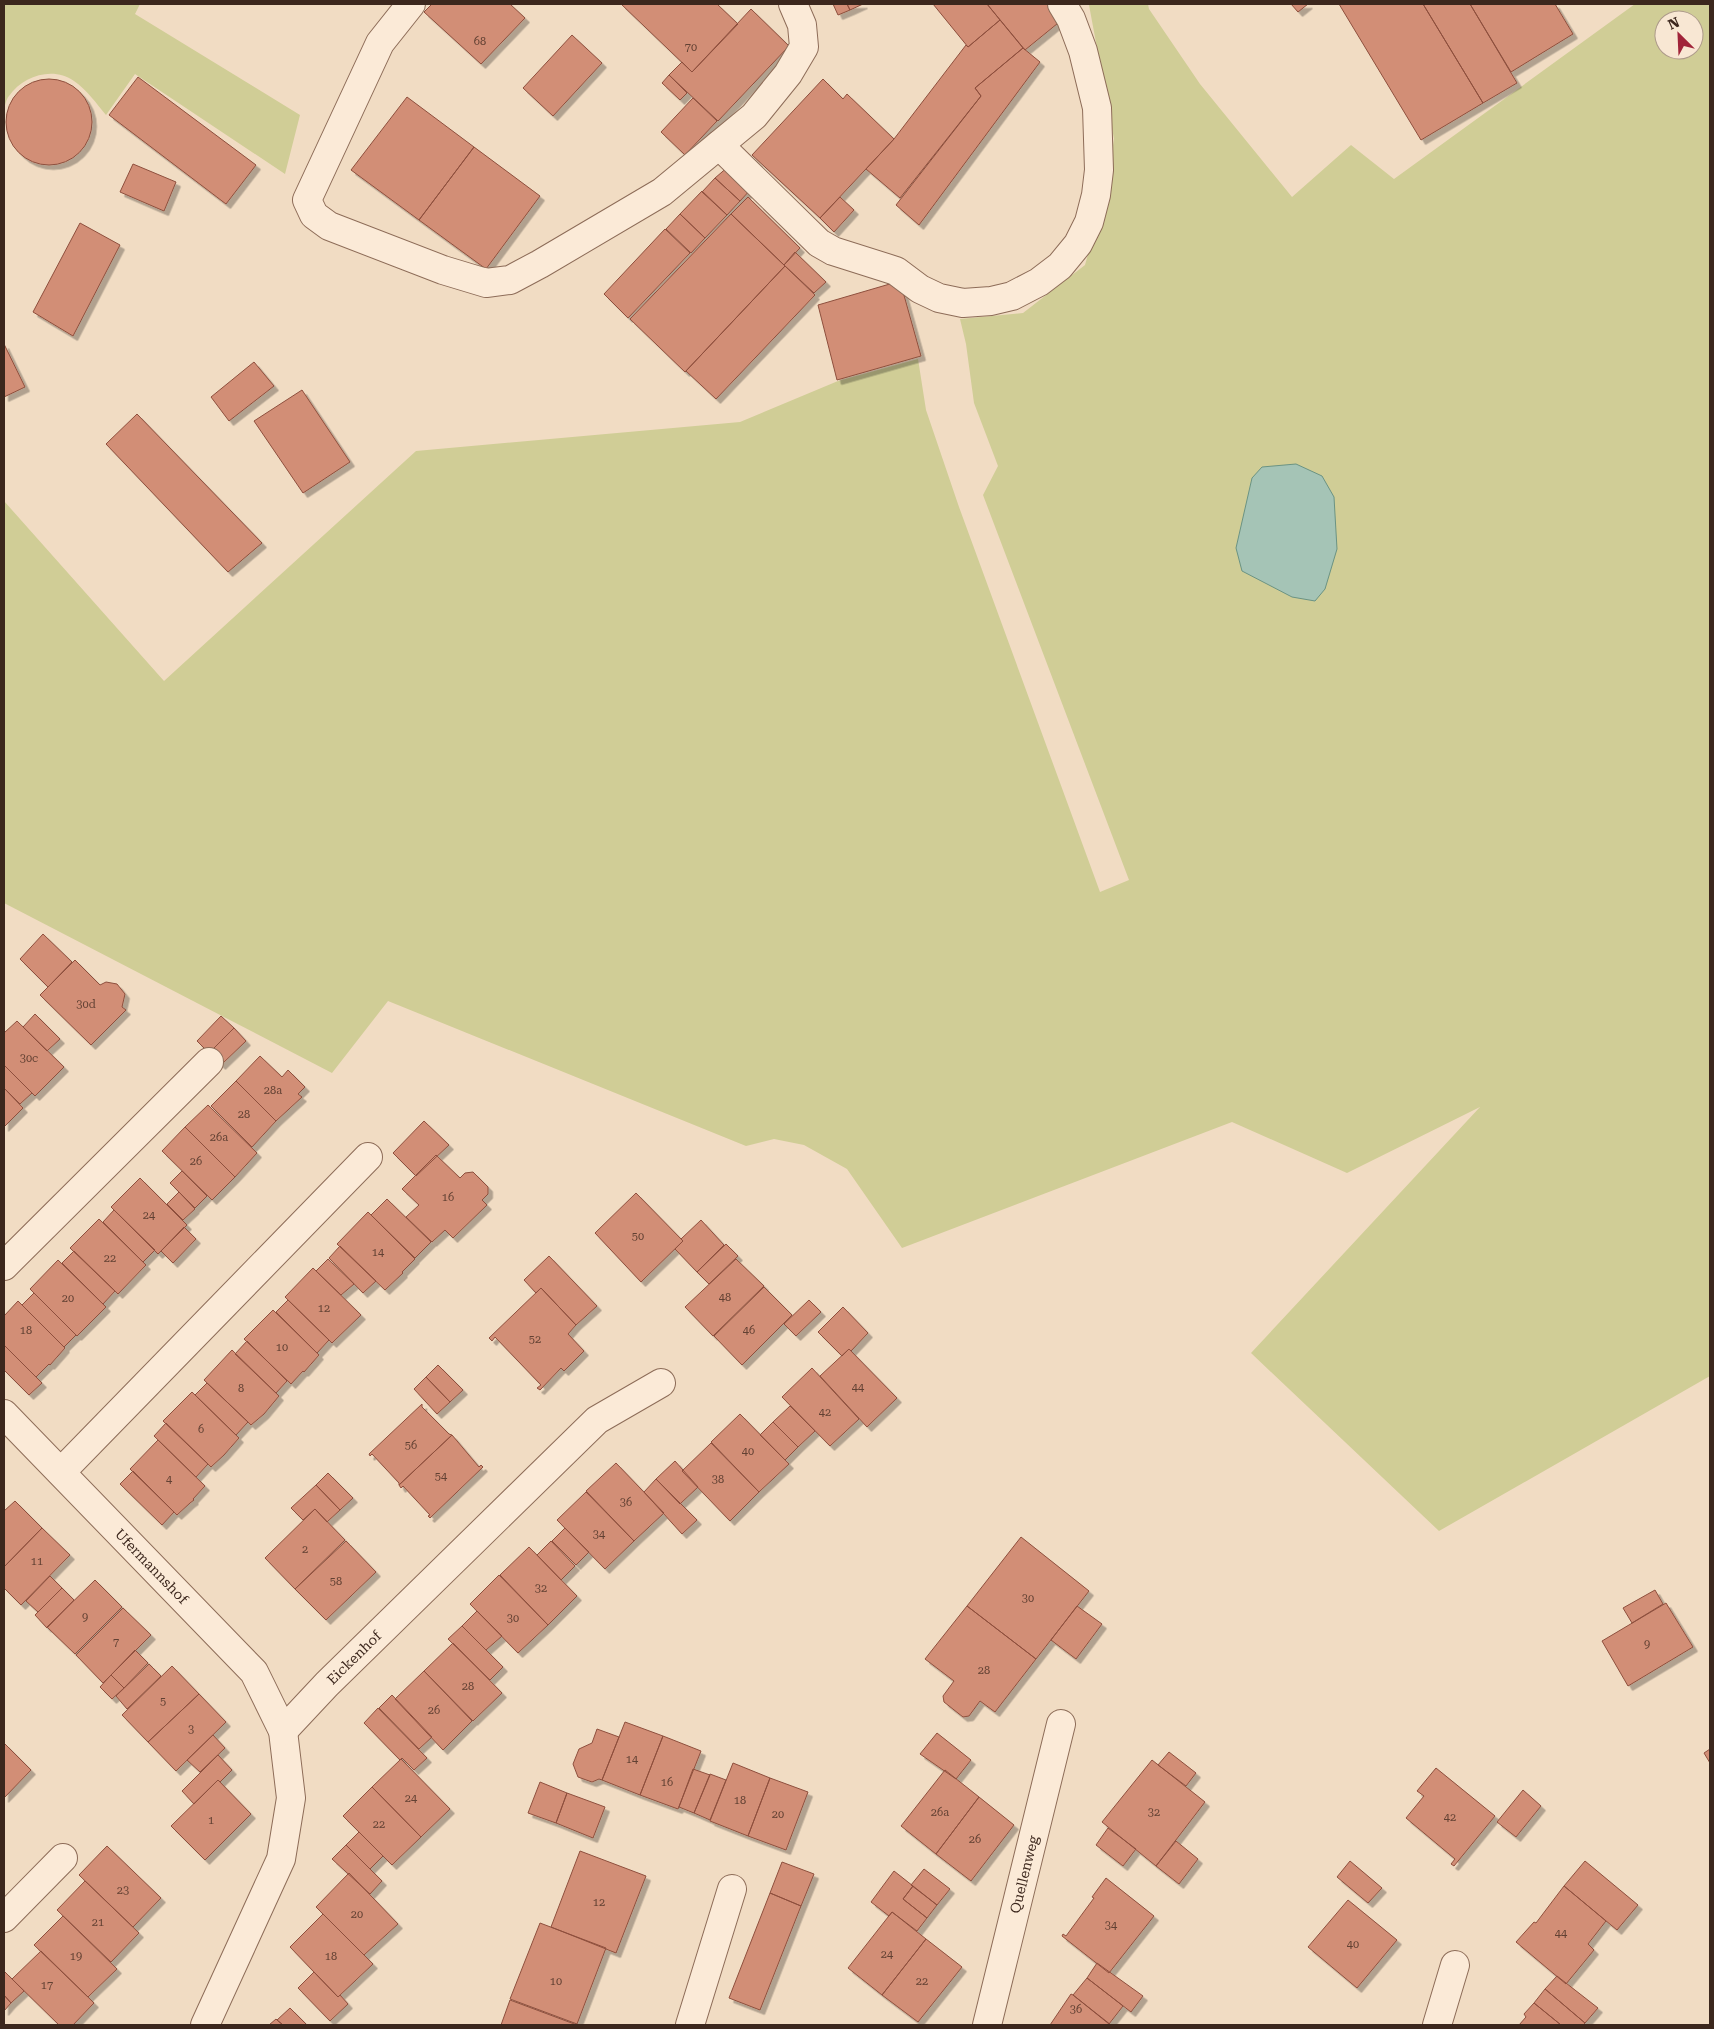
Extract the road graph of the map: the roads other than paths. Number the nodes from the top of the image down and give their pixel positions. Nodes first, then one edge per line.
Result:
1 (410, 4) edge
2 (793, 4) edge
3 (1062, 4) edge
4 (720, 144) junction
5 (209, 1062) dead end
6 (368, 1157) dead end
7 (4, 1266) edge
8 (661, 1383) dead end
9 (4, 1414) edge
10 (61, 1472) junction
11 (1060, 1724) dead end
12 (283, 1731) junction
13 (64, 1858) dead end
14 (732, 1889) dead end
15 (4, 1918) edge
16 (1455, 1965) dead end
17 (205, 2025) edge
18 (690, 2025) edge
19 (988, 2025) edge
20 (1437, 2025) edge

1 - 4 street
2 - 4 street
3 - 4 street
5 - 7 street
6 - 10 street
8 - 12 street, Eickenhof
9 - 10 street, Ufermannshof
10 - 12 street, Ufermannshof
11 - 19 street, Quellenweg
12 - 17 street
13 - 15 street
14 - 18 street
16 - 20 street

